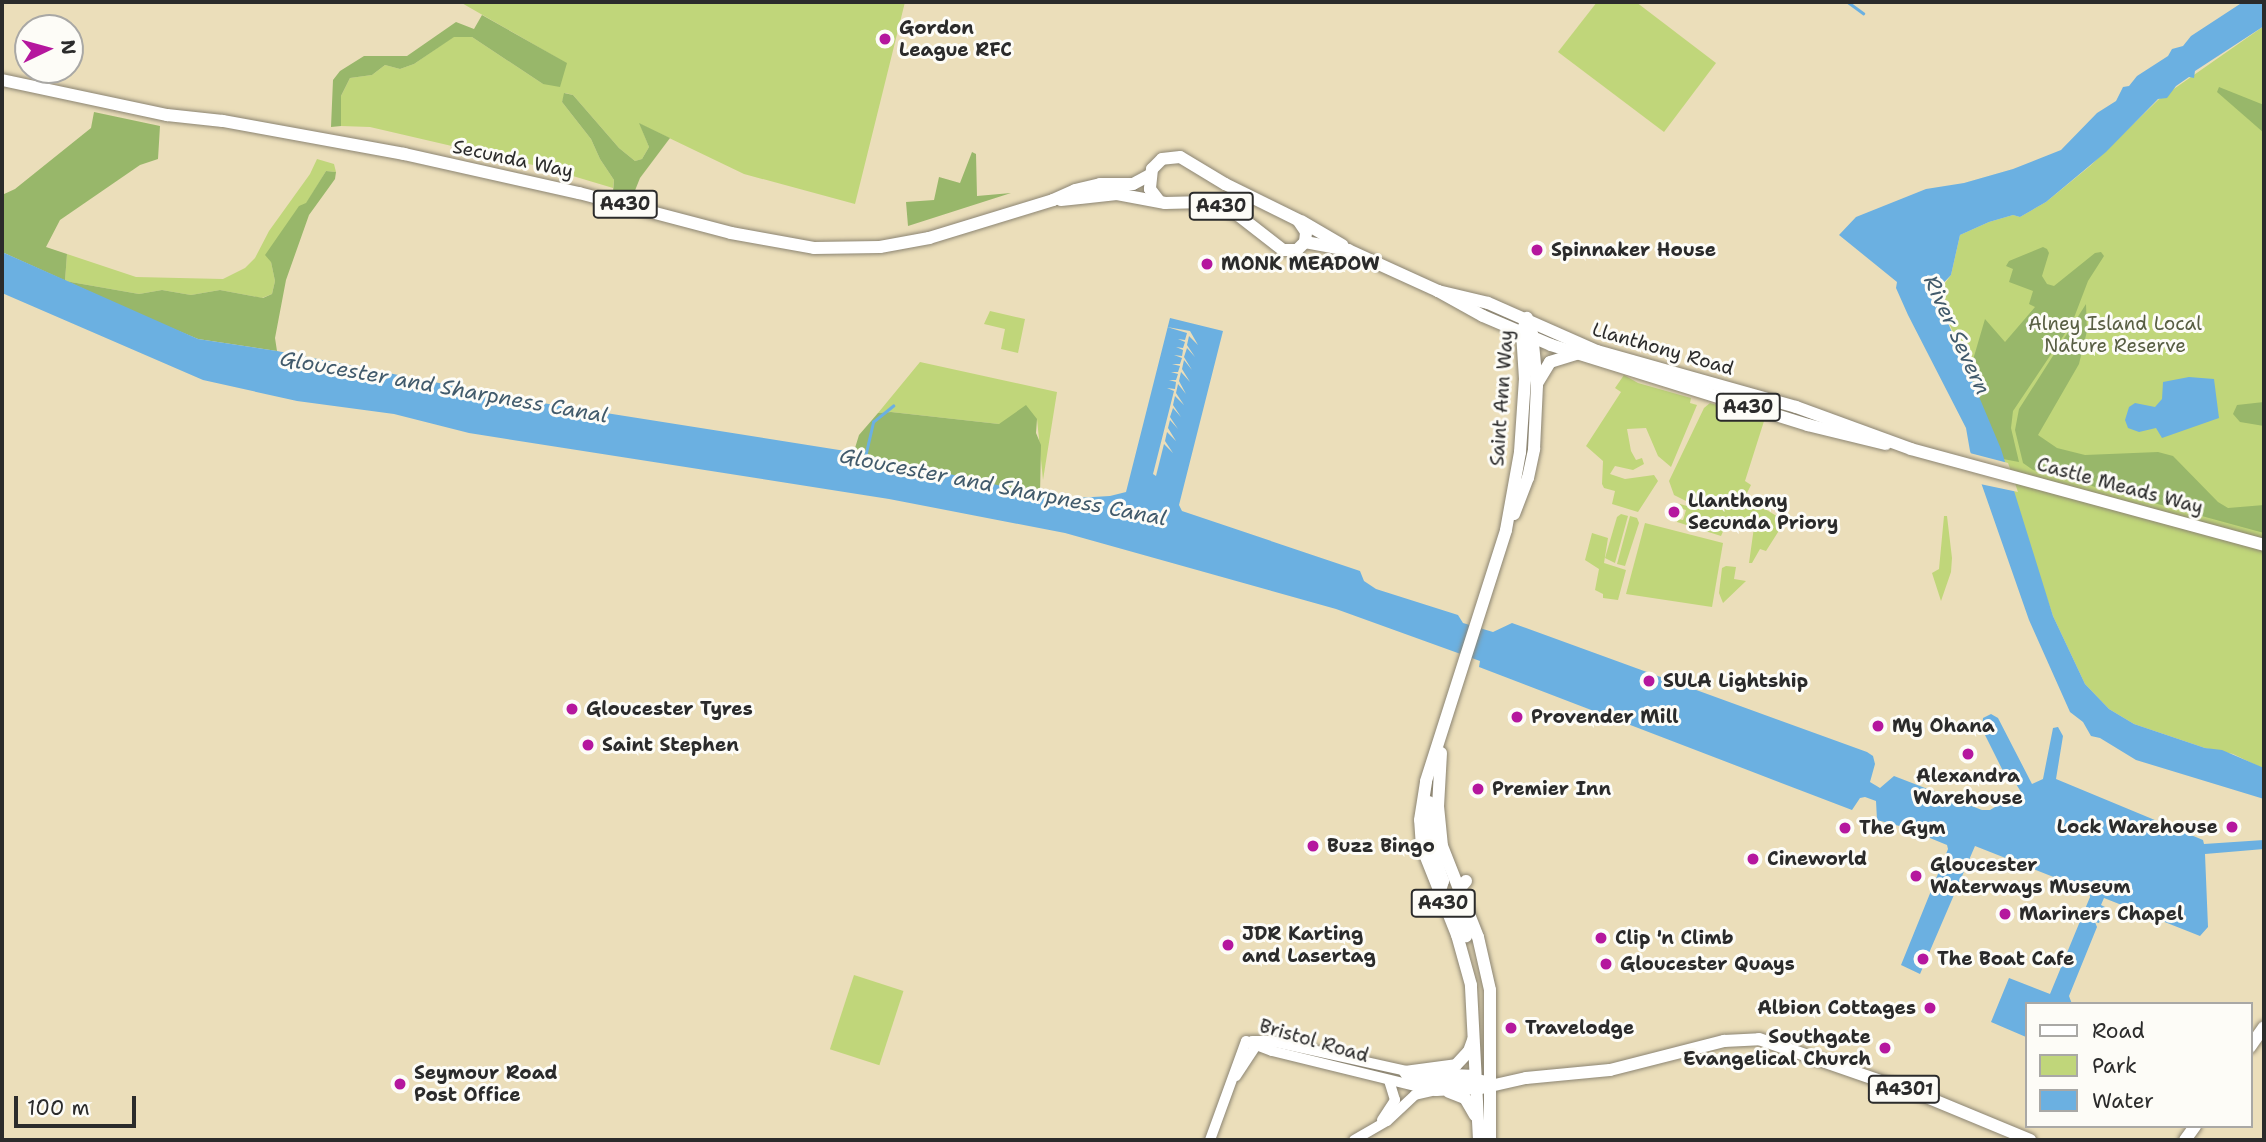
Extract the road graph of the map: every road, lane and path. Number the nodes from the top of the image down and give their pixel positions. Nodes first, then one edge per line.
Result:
1 (2, 80) edge
2 (1150, 175) junction
3 (1053, 200) junction
4 (1158, 201) junction
5 (1298, 220) junction
6 (1302, 245) junction
7 (1348, 250) junction
8 (1438, 291) junction
9 (1528, 329) junction
10 (1577, 354) junction
11 (1537, 385) junction
12 (1911, 449) junction
13 (1967, 465) joint
14 (1506, 530) junction
15 (2264, 545) edge
16 (1443, 735) junction
17 (1441, 750) junction
18 (1462, 885) junction
19 (1434, 897) junction
20 (2264, 1027) edge
21 (1474, 1029) junction
22 (1258, 1043) junction
23 (2252, 1044) edge
24 (1397, 1075) junction
25 (1491, 1080) junction
26 (1476, 1082) junction
27 (1230, 1083) junction
28 (1442, 1091) junction
29 (1378, 1124) junction
30 (1478, 1125) junction
31 (1210, 1140) edge
32 (1354, 1140) edge
33 (1479, 1140) edge
34 (1490, 1140) edge
35 (2030, 1140) edge

1 - 3 main road, Secunda Way / A430
2 - 3 main road, Secunda Way / A430
2 - 4 main road
2 - 5 main road, A430
3 - 4 main road, Secunda Way / A430
4 - 6 main road, A430
5 - 6 main road
5 - 7 main road, A430
6 - 7 main road, A430
7 - 8 main road, A430
8 - 9 main road, A430
8 - 9 main road
9 - 10 main road, A430
9 - 11 main road, Saint Ann Way
9 - 12 main road, Llanthony Road
9 - 14 main road, Saint Ann Way / A430
10 - 11 main road
10 - 12 main road, Llanthony Road / A430
11 - 14 main road, Saint Ann Way
12 - 13 main road, Llanthony Road / A430
13 - 15 main road, Castle Meads Way / A430
14 - 16 main road, Saint Ann Way / A430
16 - 17 main road, Saint Ann Way / A430
16 - 19 main road, Saint Ann Way / A430
17 - 18 main road, Saint Ann Way / A430
17 - 19 main road
18 - 21 main road
18 - 25 main road, Saint Ann Way / A430
19 - 21 main road, Saint Ann Way / A430
20 - 23 main road
21 - 24 main road
21 - 26 main road, Saint Ann Way / A430
22 - 24 main road, Bristol Road
22 - 27 main road
22 - 27 main road, Bristol Road
24 - 26 main road
24 - 28 main road, Bristol Road
24 - 29 main road
25 - 26 main road, A4301
25 - 34 main road, A430
25 - 35 main road, A4301
26 - 28 main road, Bristol Road
26 - 30 main road, A430
27 - 31 main road
28 - 29 main road
28 - 30 main road
29 - 32 main road
30 - 33 main road, A430

